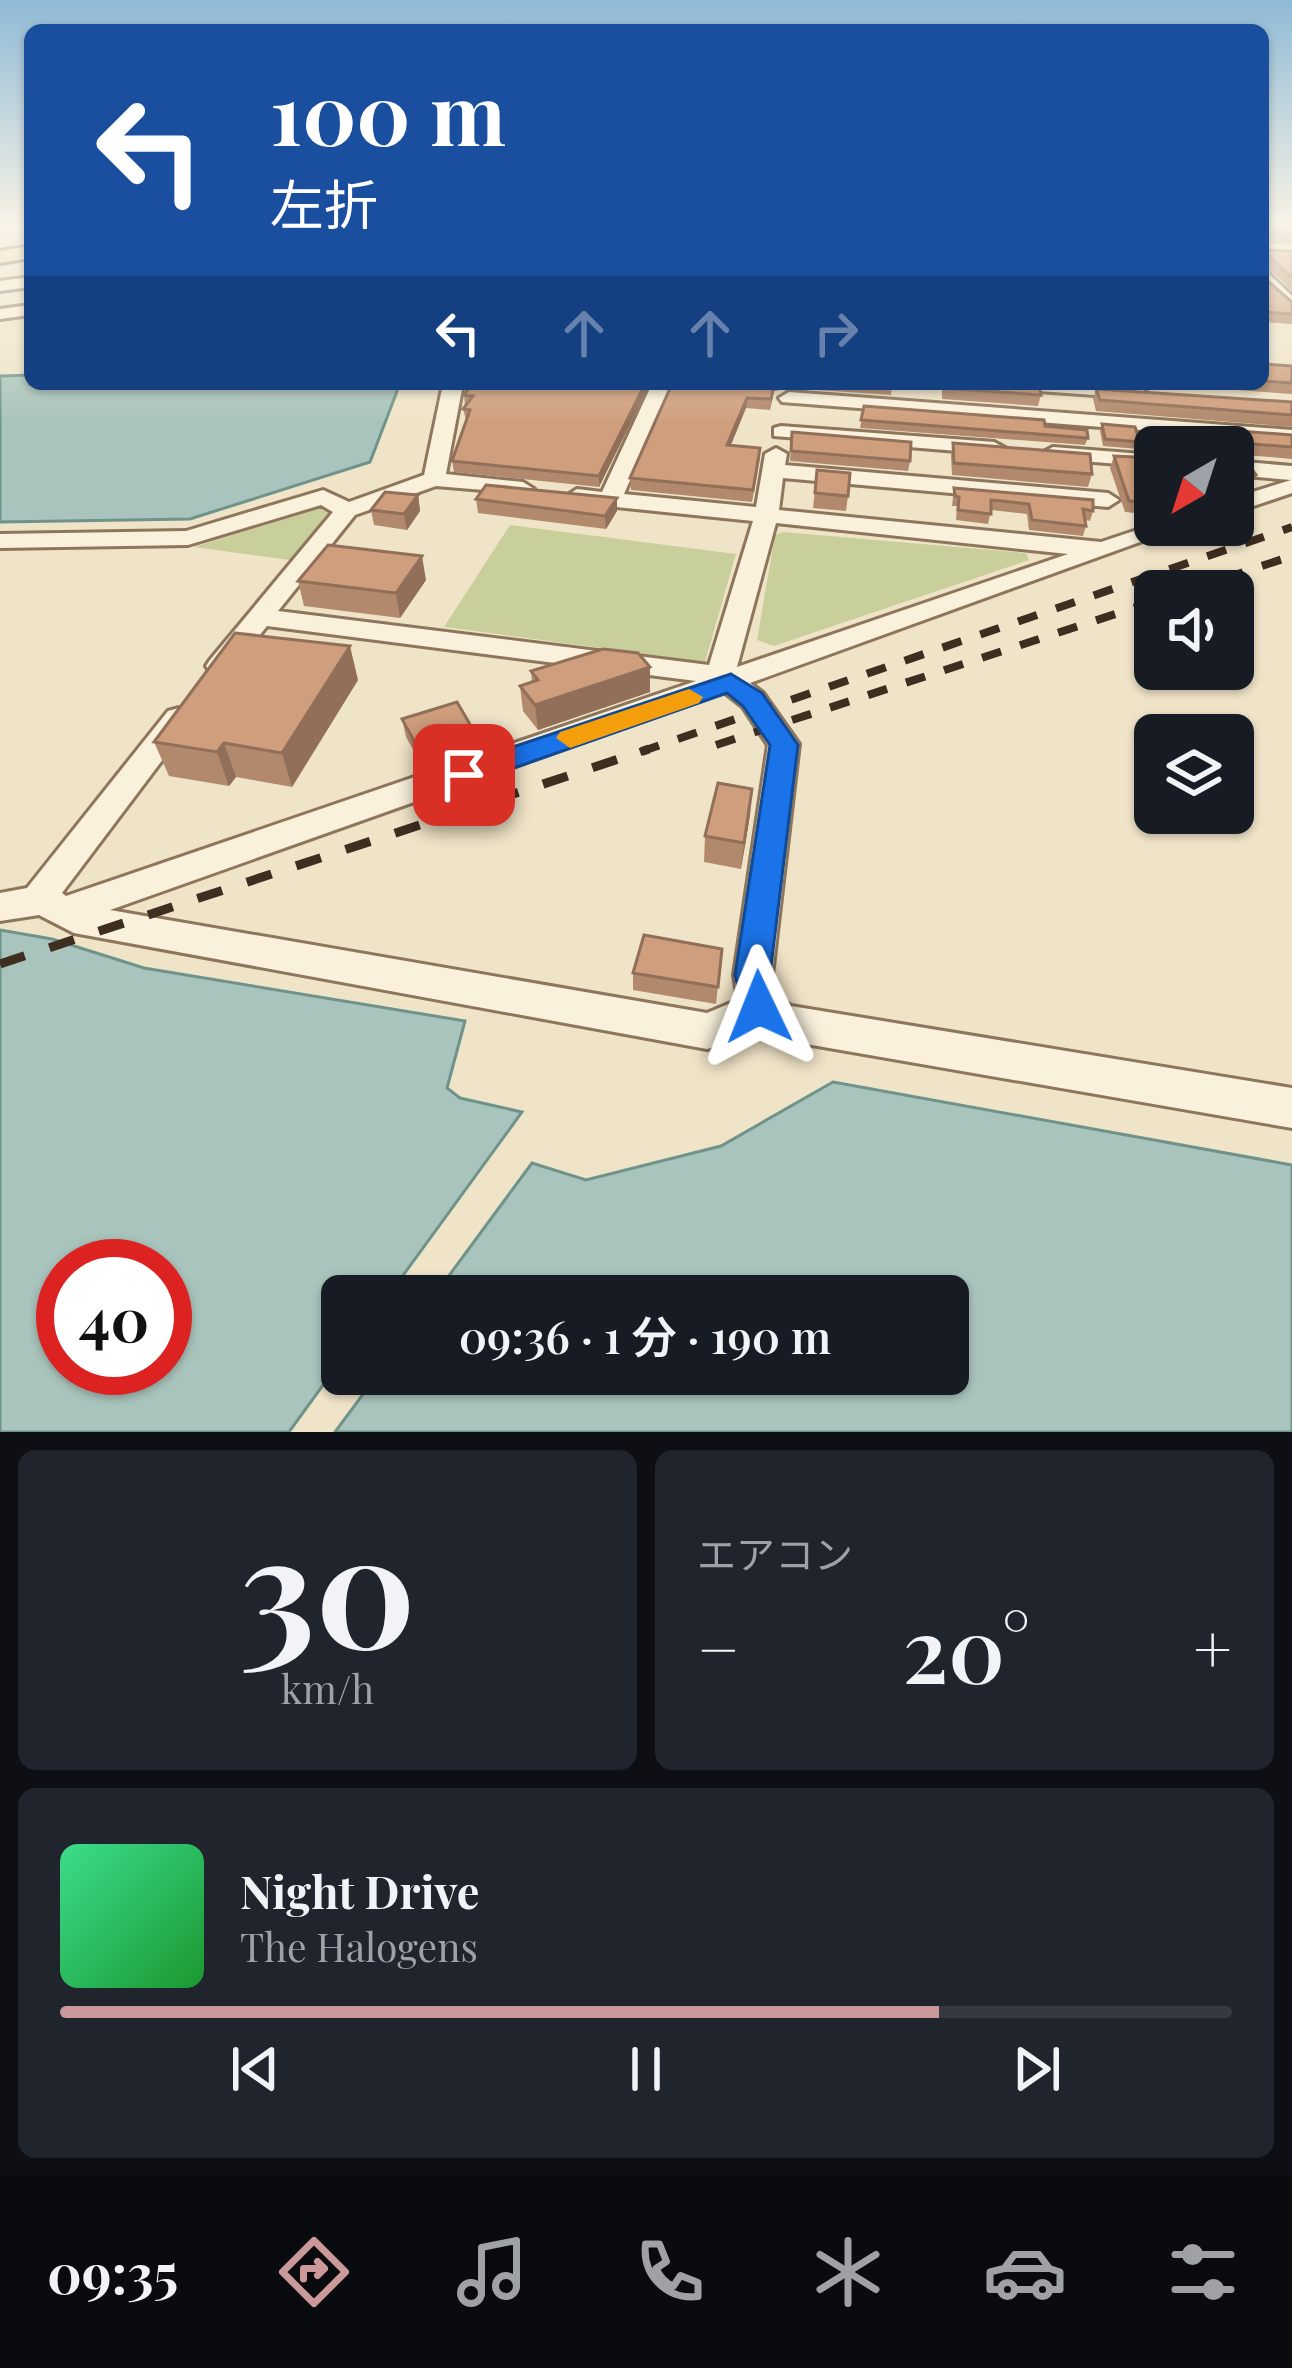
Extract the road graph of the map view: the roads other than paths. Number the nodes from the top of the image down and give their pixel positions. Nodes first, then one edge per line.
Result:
1 (452, 390) edge
2 (659, 390) edge
3 (1075, 390) edge
4 (1103, 390) edge
5 (791, 391) edge
6 (1161, 394) edge
7 (1085, 419) junction
8 (781, 432) junction
9 (1292, 436) edge
10 (1096, 456) junction
11 (1134, 459) edge
12 (1254, 470) edge
13 (773, 471) junction
14 (1292, 473) edge
15 (434, 479) junction
16 (1292, 487) edge
17 (1254, 499) edge
18 (610, 500) junction
19 (1108, 500) junction
20 (346, 510) junction
21 (766, 517) junction
22 (1134, 539) edge
23 (0, 541) edge
24 (1112, 546) junction
25 (258, 617) junction
26 (726, 679) junction
27 (52, 906) junction
28 (0, 907) edge
29 (759, 1007) junction
30 (1292, 1108) edge

1 - 15 street
2 - 18 street
3 - 7 street
4 - 6 street
5 - 7 street
5 - 8 street
7 - 9 street
7 - 10 street
8 - 10 street
8 - 13 street
10 - 11 street
10 - 19 street
12 - 14 street
13 - 19 street
13 - 21 street
15 - 18 street
15 - 20 street
16 - 17 street
18 - 21 street
19 - 24 street
20 - 23 street
20 - 25 street
21 - 24 street
21 - 26 street
22 - 24 street
24 - 26 street
25 - 26 street
25 - 27 street
26 - 27 street
26 - 29 street
27 - 28 street
27 - 29 street
29 - 30 street

